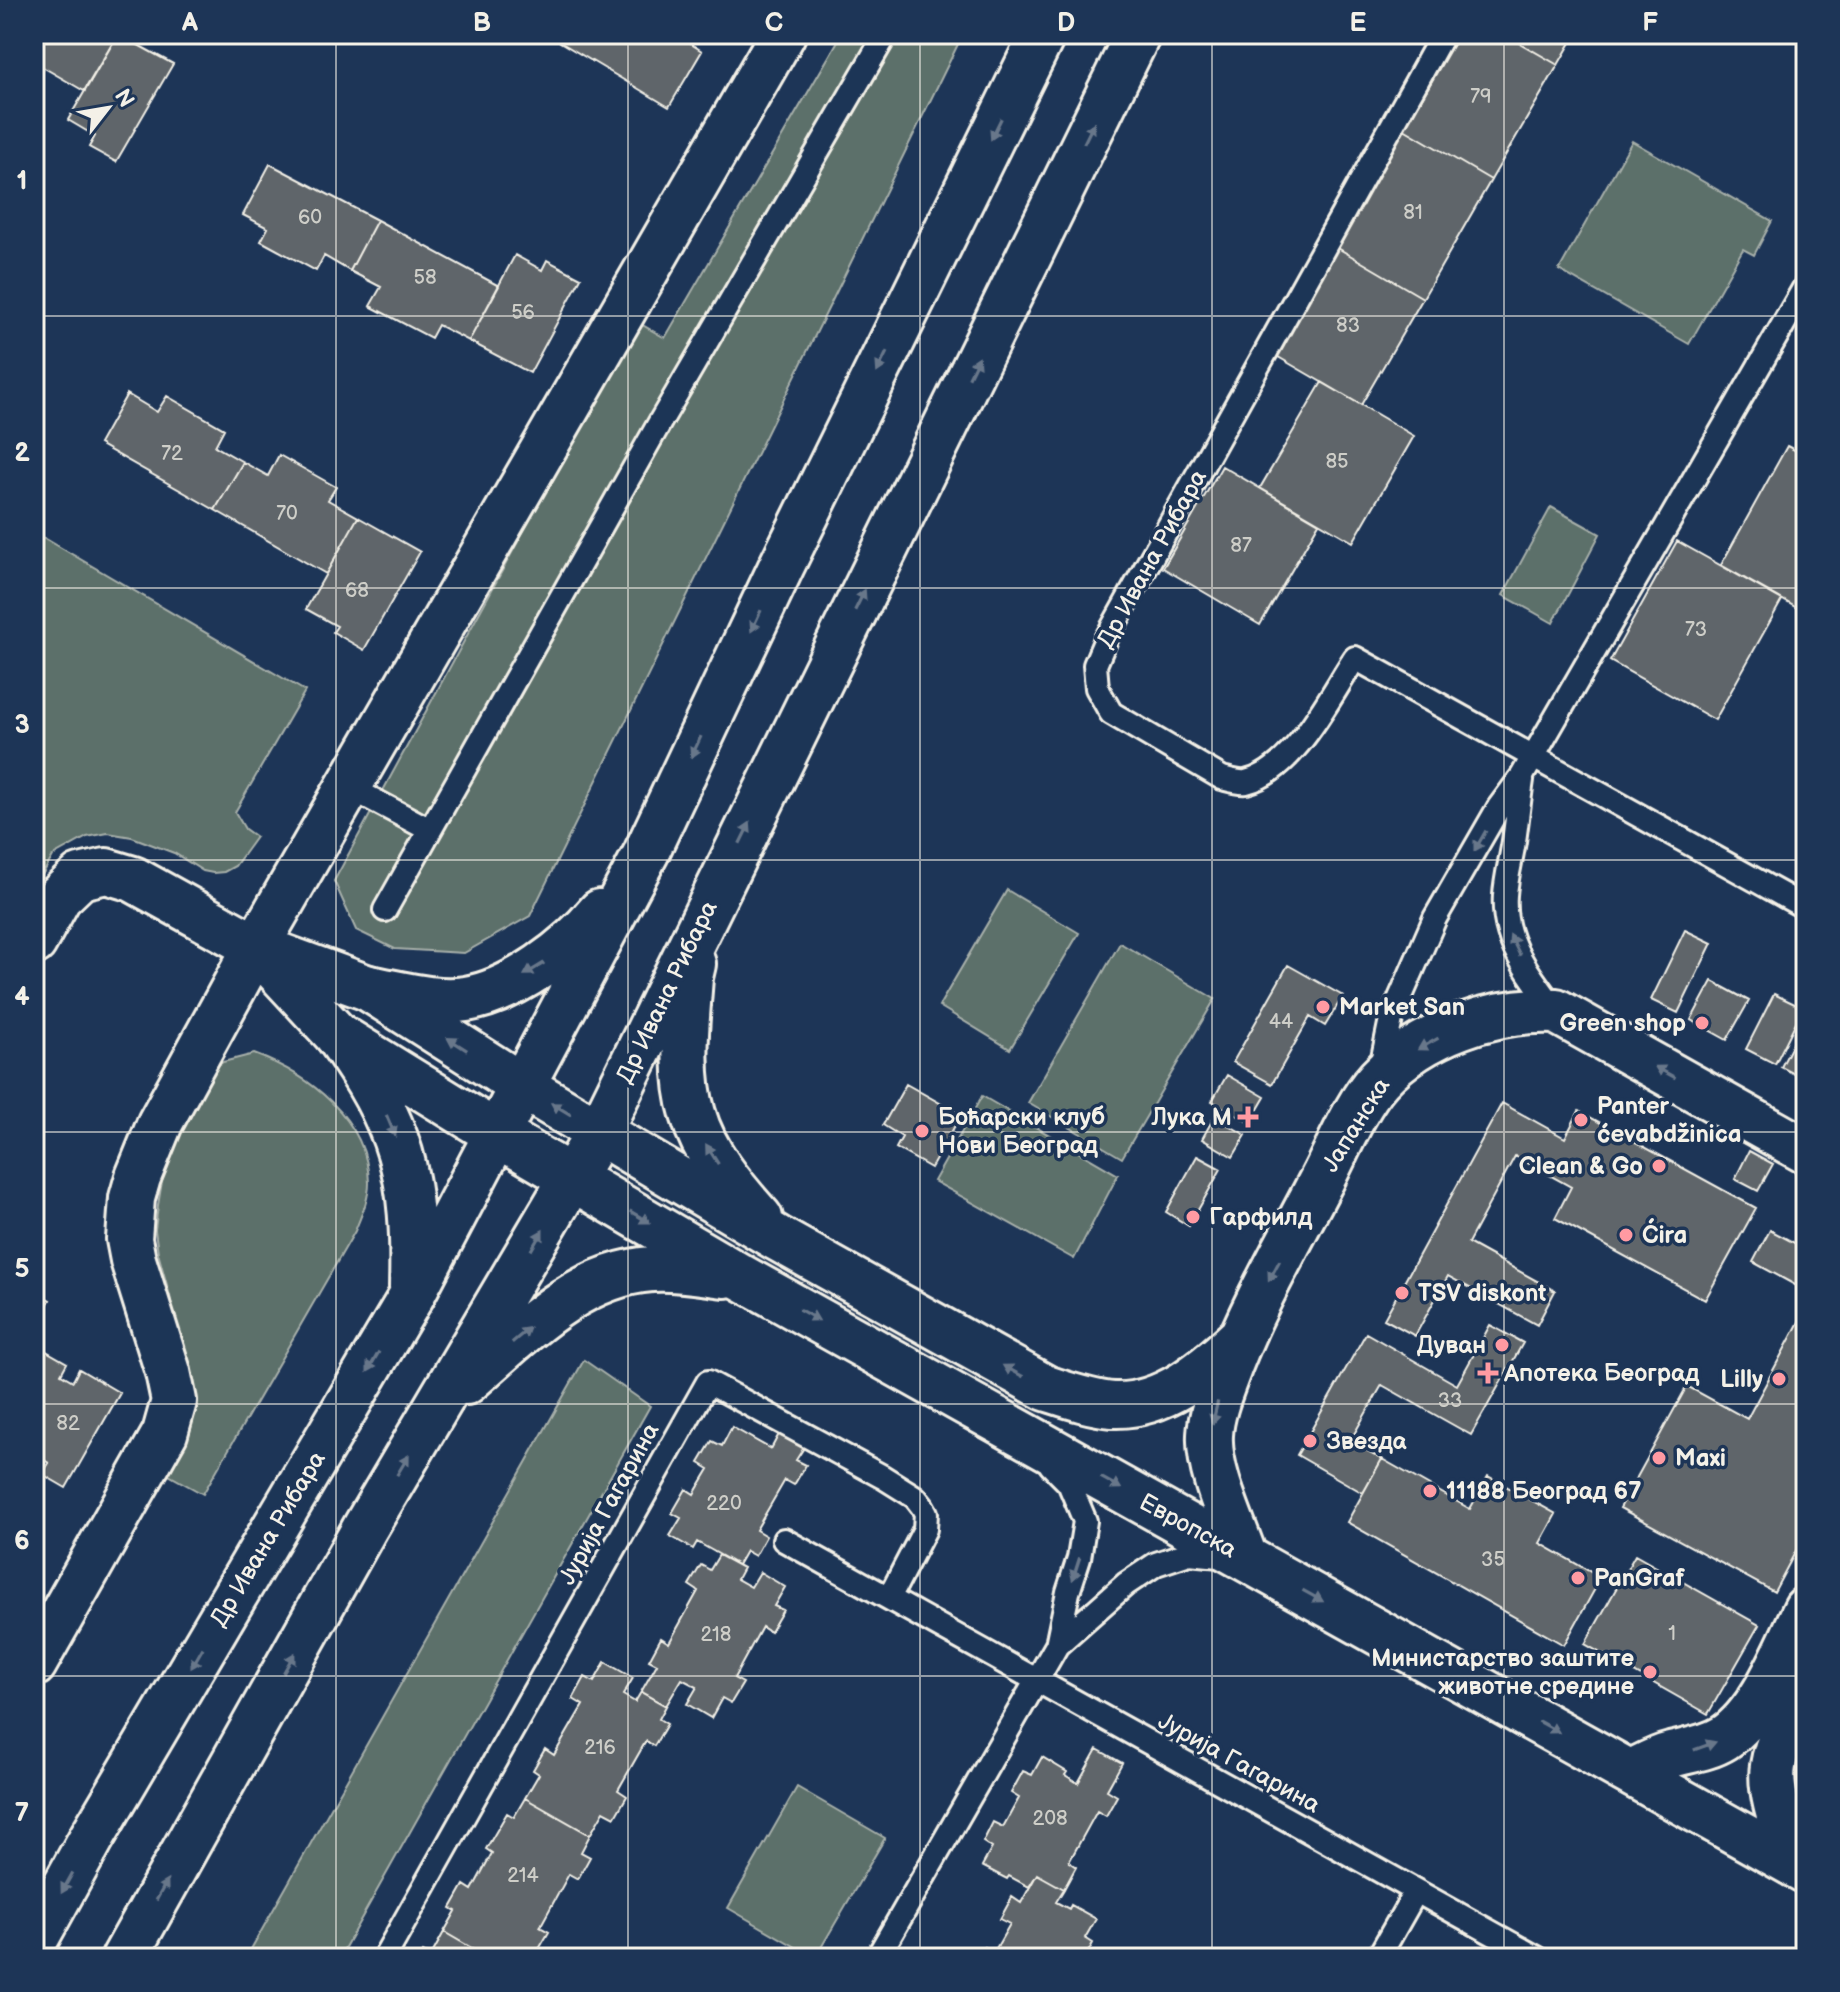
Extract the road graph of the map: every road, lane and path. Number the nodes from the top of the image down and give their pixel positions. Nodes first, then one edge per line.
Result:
1 (783, 34) edge
2 (886, 34) edge
3 (1043, 34) edge
4 (1138, 34) edge
5 (1443, 34) edge
6 (1806, 285) edge
7 (1527, 766) junction
8 (349, 787) junction
9 (430, 830) junction
10 (646, 853) junction
11 (711, 903) junction
12 (1806, 908) edge
13 (385, 910) dead end
14 (34, 942) edge
15 (256, 947) junction
16 (368, 988) junction
17 (1556, 1011) junction
18 (337, 1035) junction
19 (1378, 1080) junction
20 (522, 1086) junction
21 (599, 1132) junction
22 (497, 1134) junction
23 (1806, 1151) edge
24 (572, 1178) junction
25 (777, 1238) junction
26 (741, 1277) junction
27 (412, 1295) junction
28 (1239, 1339) junction
29 (440, 1404) junction
30 (1018, 1432) junction
31 (784, 1540) dead end
32 (1245, 1558) junction
33 (889, 1598) junction
34 (1806, 1609) edge
35 (1057, 1645) junction
36 (34, 1664) edge
37 (1036, 1680) junction
38 (1806, 1691) edge
39 (1632, 1772) junction
40 (1801, 1868) edge
41 (1416, 1891) junction
42 (34, 1942) edge
43 (124, 1958) edge
44 (384, 1958) edge
45 (877, 1958) edge
46 (1378, 1958) edge
47 (1537, 1958) edge

1 - 8 street
2 - 9 lane
3 -> 10 street, Др Ивана Рибара
11 -> 4 street, Др Ивана Рибара
5 - 7 lane, Др Ивана Рибара
6 - 7 lane
7 - 12 lane, Др Ивана Рибара
17 -> 7 lane
7 -> 19 lane
8 - 9 lane
8 - 15 street
9 - 13 lane
10 -> 16 street
10 - 20 street, Др Ивана Рибара
11 - 21 street, Др Ивана Рибара
25 -> 11 street
14 - 15 street
15 - 16 street
15 - 18 street
15 - 36 street
20 -> 16 street
17 -> 19 street, Јапанска
23 -> 17 street
18 - 22 street
18 -> 27 street
19 -> 28 street, Јапанска
21 -> 20 street
20 - 22 street, Др Ивана Рибара
21 - 24 street, Др Ивана Рибара
21 - 25 street
22 - 24 street
22 - 27 street, Др Ивана Рибара
24 -> 26 street, Европска
29 -> 24 street, Др Ивана Рибара
28 -> 25 street, Јапанска
29 -> 26 street
26 -> 30 street, Европска
27 -> 42 street, Др Ивана Рибара
28 -> 32 street, Јапанска
43 -> 29 street, Др Ивана Рибара
30 -> 32 street, Европска
30 -> 35 lane
31 - 33 lane, Јурија Гагарина
32 - 35 lane
32 -> 39 street, Европска
33 - 37 lane, Јурија Гагарина
33 - 44 lane, Јурија Гагарина
39 -> 34 street
35 - 37 lane
37 - 41 lane, Јурија Гагарина
37 - 45 lane
38 - 40 street
39 - 40 street, Европска
41 - 46 lane
41 - 47 lane, Јурија Гагарина

